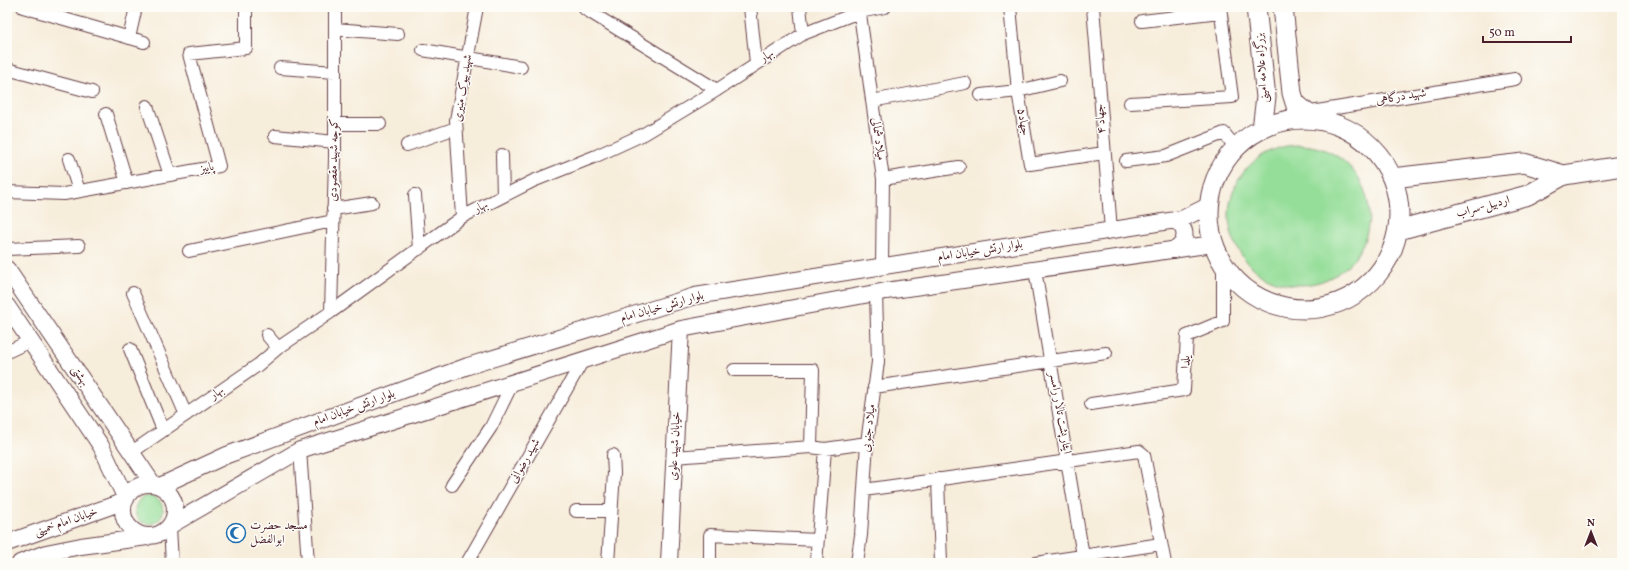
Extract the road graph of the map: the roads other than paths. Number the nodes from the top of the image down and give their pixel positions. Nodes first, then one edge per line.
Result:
1 (23, 7) edge
2 (136, 7) edge
3 (246, 7) edge
4 (335, 7) edge
5 (477, 7) edge
6 (750, 7) edge
7 (800, 7) edge
8 (885, 7) edge
9 (1010, 7) edge
10 (1093, 7) edge
11 (1256, 7) edge
12 (1283, 7) edge
13 (585, 9) dead end
14 (859, 9) edge
15 (45, 10) edge
16 (1220, 10) edge
17 (1142, 20) dead end
18 (335, 29) junction
19 (398, 34) dead end
20 (803, 34) junction
21 (129, 38) junction
22 (144, 42) dead end
23 (423, 50) dead end
24 (468, 58) junction
25 (756, 63) junction
26 (521, 67) dead end
27 (280, 68) dead end
28 (7, 69) edge
29 (335, 72) junction
30 (1515, 78) dead end
31 (1060, 81) dead end
32 (964, 83) dead end
33 (717, 90) junction
34 (1018, 91) junction
35 (92, 92) dead end
36 (981, 95) dead end
37 (1293, 95) junction
38 (1266, 97) junction
39 (872, 101) junction
40 (1130, 103) dead end
41 (147, 106) dead end
42 (106, 114) dead end
43 (1300, 119) junction
44 (335, 124) junction
45 (380, 124) dead end
46 (456, 128) junction
47 (1262, 129) junction
48 (275, 136) dead end
49 (335, 142) junction
50 (407, 145) dead end
51 (1236, 148) junction
52 (1104, 153) junction
53 (502, 154) dead end
54 (69, 159) dead end
55 (1126, 161) dead end
56 (1622, 166) edge
57 (959, 167) dead end
58 (170, 175) junction
59 (1564, 175) junction
60 (1392, 178) junction
61 (883, 179) junction
62 (127, 183) junction
63 (79, 191) junction
64 (7, 192) edge
65 (415, 195) dead end
66 (503, 196) junction
67 (372, 203) dead end
68 (1208, 206) junction
69 (333, 215) junction
70 (462, 217) junction
71 (1174, 220) junction
72 (1111, 230) junction
73 (1398, 230) junction
74 (1213, 244) junction
75 (79, 246) dead end
76 (7, 249) edge
77 (419, 249) junction
78 (189, 250) dead end
79 (1174, 250) junction
80 (1223, 262) junction
81 (882, 267) junction
82 (7, 269) edge
83 (1036, 270) junction
84 (133, 293) dead end
85 (876, 293) junction
86 (7, 306) edge
87 (331, 312) junction
88 (681, 329) junction
89 (267, 335) dead end
90 (30, 342) junction
91 (130, 348) dead end
92 (278, 348) junction
93 (7, 352) edge
94 (1106, 353) dead end
95 (584, 360) junction
96 (1051, 361) junction
97 (734, 370) dead end
98 (513, 382) junction
99 (874, 387) junction
100 (1090, 404) dead end
101 (186, 414) junction
102 (163, 430) junction
103 (867, 443) junction
104 (811, 448) junction
105 (825, 449) junction
106 (300, 450) junction
107 (132, 452) junction
108 (613, 455) dead end
109 (674, 457) junction
110 (1068, 461) junction
111 (938, 479) junction
112 (156, 485) junction
113 (452, 485) dead end
114 (864, 490) junction
115 (125, 500) junction
116 (576, 511) dead end
117 (611, 511) junction
118 (171, 526) junction
119 (146, 537) junction
120 (818, 540) junction
121 (7, 543) edge
122 (1160, 544) junction
123 (1083, 556) junction
124 (20, 563) edge
125 (172, 563) edge
126 (308, 563) edge
127 (466, 563) edge
128 (608, 563) edge
129 (669, 563) edge
130 (710, 563) edge
131 (816, 563) edge
132 (857, 563) edge
133 (941, 563) edge
134 (1036, 563) edge
135 (1165, 563) edge

1 - 15 street
2 - 21 street
3 - 58 street, پاییز
4 - 18 street, کوچه شهید مقصودی
5 - 24 street, شهید بیوک منیری
6 - 25 street
7 - 20 street
8 - 14 street, بهار
9 - 34 street, جهاد۵
10 - 52 street, جهاد ۴
11 - 38 highway, بزرگراه علامه امینی
12 - 37 highway
13 - 33 street
14 - 20 street, بهار
14 - 39 street, میلاد شمالی
15 - 21 street
16 - 17 street
16 - 40 street
18 - 19 street
18 - 29 street, کوچه شهید مقصودی
20 - 25 street, بهار
21 - 22 street
23 - 24 street
24 - 26 street
24 - 46 street, شهید بیوک منیری
25 - 33 street, بهار
27 - 29 street
28 - 35 street
29 - 44 street, کوچه شهید مقصودی
30 - 37 street, شهید درگاهی
31 - 34 street
32 - 39 street
33 - 66 street, بهار
34 - 36 street
34 - 52 street, جهاد۵
37 - 38 highway
37 - 43 highway
38 - 47 highway, بزرگراه علامه امینی
39 - 61 street, میلاد شمالی
41 - 58 street
42 - 62 street
43 - 47 highway
43 - 60 highway
44 - 45 street
44 - 49 street, کوچه شهید مقصودی
46 - 50 street
46 - 70 street, شهید بیوک منیری
47 - 51 highway
48 - 49 street
49 - 69 street, کوچه شهید مقصودی
51 - 55 street
51 - 68 highway
52 - 72 street, جهاد ۴
53 - 66 street
54 - 63 street
56 - 59 highway, اردبیل-سراب
57 - 61 street
58 - 62 street, پاییز
59 - 60 highway, اردبیل-سراب
59 - 73 highway, اردبیل-سراب
60 - 73 highway
61 - 81 street, میلاد شمالی
62 - 63 street, پاییز
63 - 64 street, پاییز
65 - 77 street
66 - 70 street, بهار
67 - 69 street
68 - 71 main road, بلوار ارتش خیابان امام
68 - 74 highway
69 - 78 street
69 - 87 street, کوچه شهید مقصودی
70 - 77 street, بهار
71 - 72 main road, بلوار ارتش خیابان امام
71 - 79 main road
72 - 81 main road, بلوار ارتش خیابان امام
73 - 80 highway
74 - 79 main road, بلوار ارتش خیابان امام
74 - 80 highway
75 - 76 street
77 - 87 street, بهار
79 - 83 main road, بلوار ارتش خیابان امام
80 - 100 street, یلدا
81 - 112 main road, بلوار ارتش خیابان امام
82 - 107 main road, بهشتی
83 - 85 main road, بلوار ارتش خیابان امام
83 - 96 street, ایثار پشت تالار رامسر
84 - 101 street
85 - 88 main road, بلوار ارتش خیابان امام
85 - 99 street, میلاد جنوبی
86 - 90 main road, بهشتی
87 - 92 street, بهار
88 - 95 main road, بلوار ارتش خیابان امام
88 - 109 main road, خیابان شهید علوی
89 - 92 street
90 - 93 street
90 - 115 main road, بهشتی
91 - 102 street
92 - 101 street, بهار
94 - 96 street
95 - 98 main road, بلوار ارتش خیابان امام
95 - 127 street, شهید رضوانی
96 - 99 street
96 - 110 street, ایثار پشت تالار رامسر
97 - 104 street
98 - 106 main road, بلوار ارتش خیابان امام
98 - 113 street
99 - 103 street, میلاد جنوبی
101 - 102 street, بهار
102 - 107 street, بهار
103 - 105 street
103 - 114 street, میلاد جنوبی
104 - 105 street
104 - 109 street
105 - 120 street
106 - 118 main road, بلوار ارتش خیابان امام
106 - 126 street
107 - 112 main road, بهشتی
108 - 117 street
109 - 129 main road, خیابان شهید علوی
110 - 111 street
110 - 122 street
110 - 123 street, ایثار پشت تالار رامسر
111 - 114 street
111 - 133 street
112 - 115 main road
112 - 118 main road
114 - 132 street, میلاد جنوبی
115 - 119 main road
115 - 121 main road, خیابان امام خمینی
116 - 117 street
117 - 128 street
118 - 119 main road
118 - 125 street
119 - 124 main road, خیابان امام خمینی
120 - 130 street
120 - 131 street
122 - 123 street
122 - 135 street
123 - 134 street

